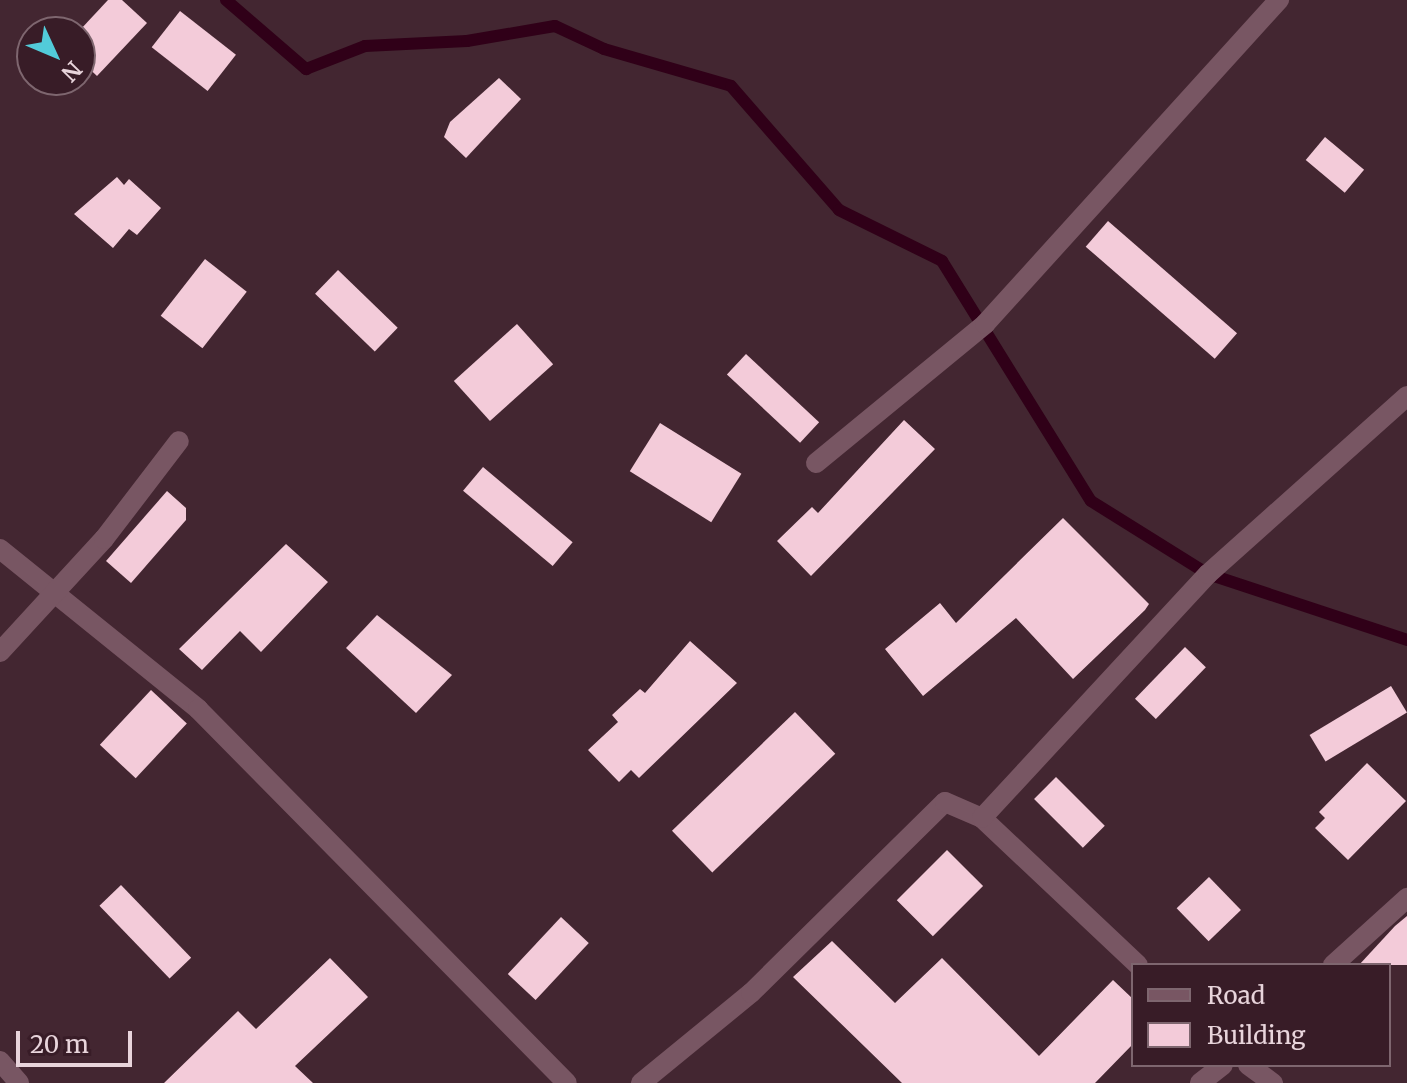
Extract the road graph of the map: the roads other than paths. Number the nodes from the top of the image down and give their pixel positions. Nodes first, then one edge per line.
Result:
1 (1279, 0) edge
2 (1407, 396) edge
3 (179, 441) dead end
4 (816, 463) dead end
5 (0, 549) edge
6 (58, 592) junction
7 (0, 652) edge
8 (982, 818) junction
9 (1407, 898) edge
10 (1136, 963) edge
11 (1335, 963) edge
12 (0, 1061) edge
13 (1220, 1067) edge
14 (1251, 1067) edge
15 (19, 1083) edge
16 (567, 1083) edge
17 (641, 1083) edge
18 (1200, 1083) edge
19 (1273, 1083) edge

1 - 4 street
2 - 8 street
3 - 6 street
5 - 6 street
6 - 7 street
6 - 16 street
8 - 10 street
8 - 17 street
9 - 11 street
12 - 15 street
13 - 18 street
14 - 19 street

